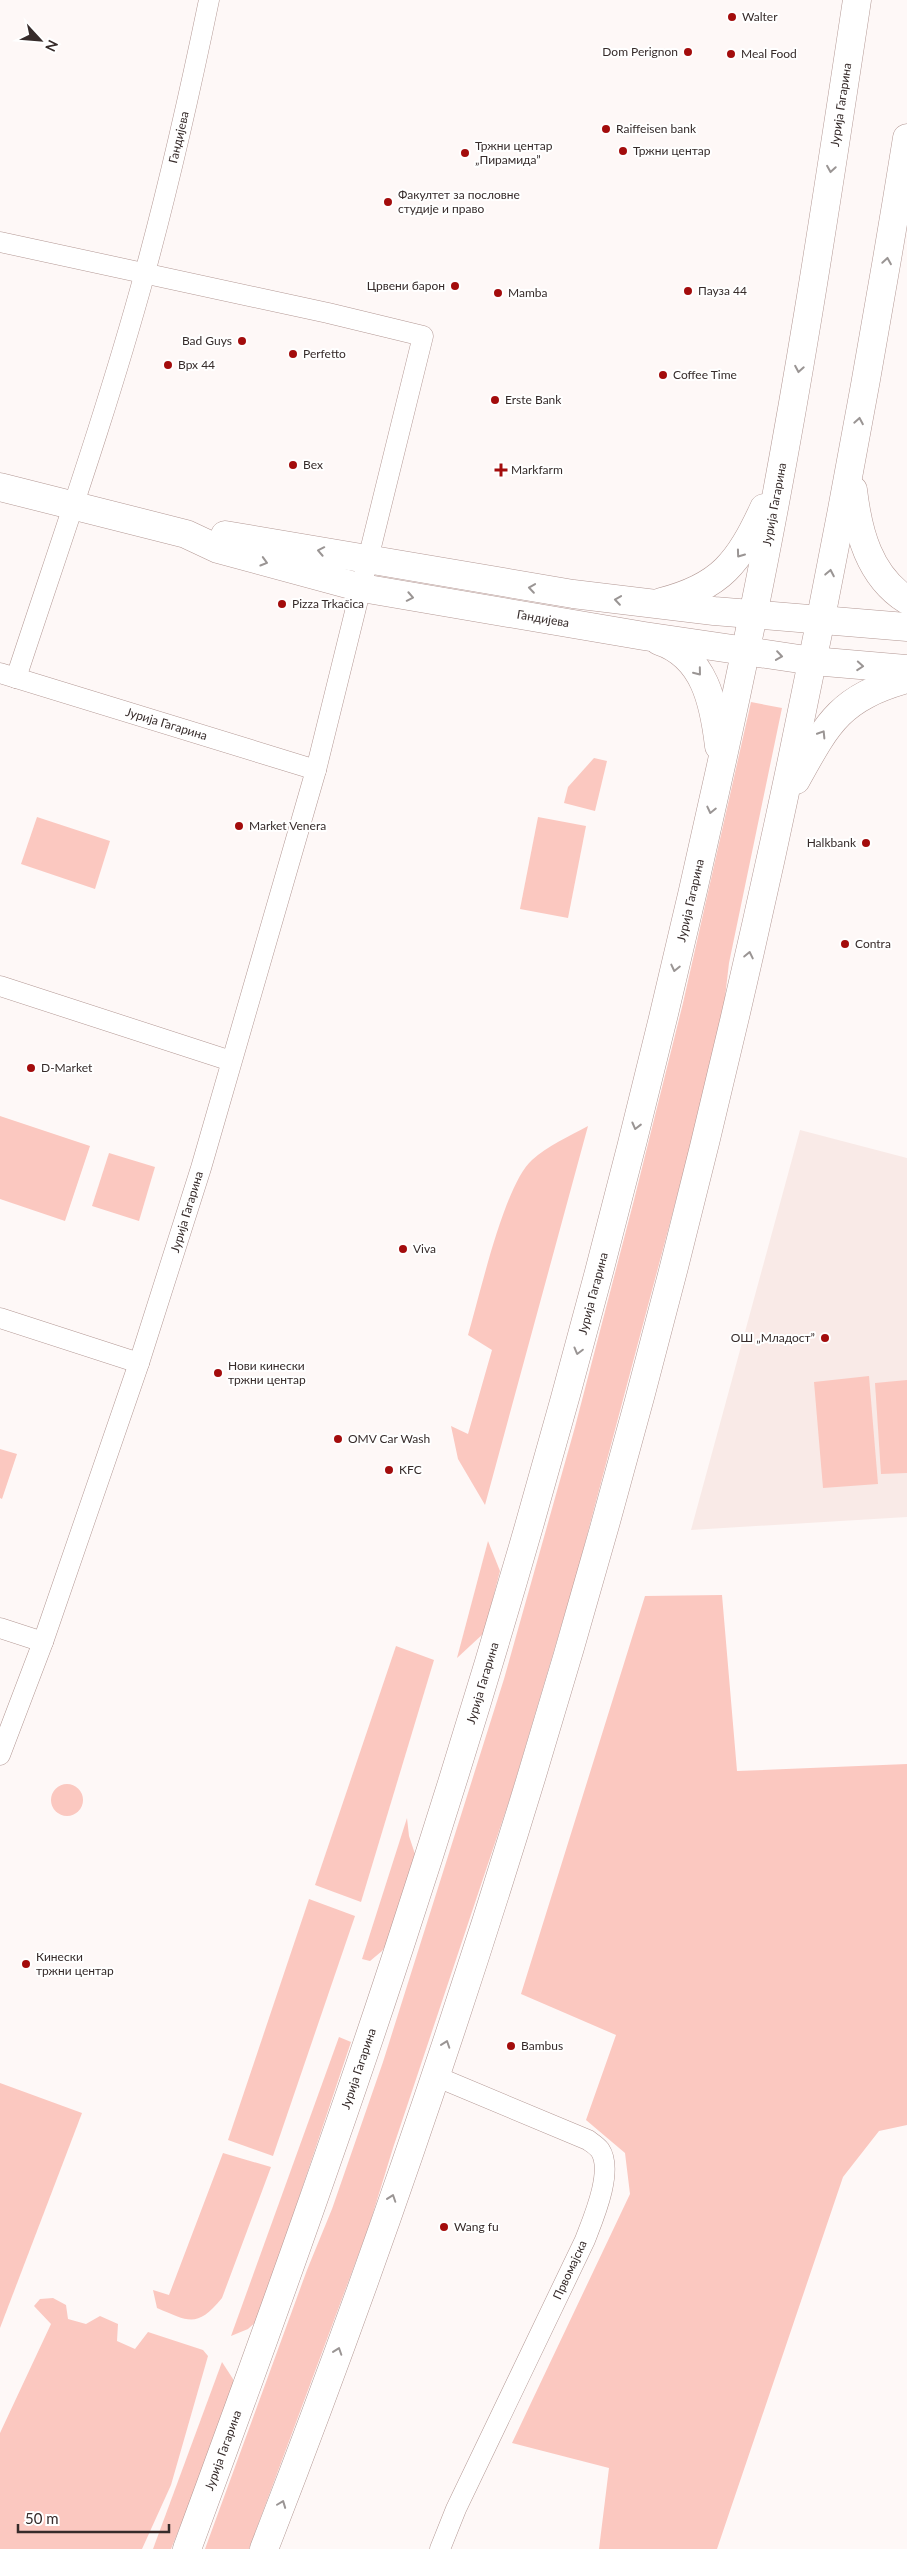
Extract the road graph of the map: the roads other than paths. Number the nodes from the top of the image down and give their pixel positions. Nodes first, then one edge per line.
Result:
1 (209, 0) edge
2 (857, 0) edge
3 (907, 138) edge
4 (0, 242) edge
5 (145, 274) junction
6 (783, 463) junction
7 (850, 469) junction
8 (0, 487) edge
9 (73, 506) junction
10 (186, 534) junction
11 (368, 560) junction
12 (362, 588) junction
13 (907, 600) edge
14 (652, 604) junction
15 (753, 615) junction
16 (821, 621) junction
17 (907, 627) edge
18 (644, 636) junction
19 (746, 651) junction
20 (813, 661) junction
21 (907, 669) edge
22 (8, 676) edge
23 (907, 679) edge
24 (721, 762) junction
25 (316, 770) junction
26 (781, 808) junction
27 (0, 986) edge
28 (231, 1061) junction
29 (0, 1318) edge
30 (139, 1362) junction
31 (0, 1628) edge
32 (43, 1642) junction
33 (0, 1755) edge
34 (435, 2076) junction
35 (187, 2549) edge
36 (264, 2549) edge
37 (440, 2549) edge

1 - 5 street, Гандијева
2 -> 6 main road, Јурија Гагарина
7 -> 3 main road
4 - 5 street
5 - 9 street, Гандијева
5 - 11 street, Јурија Гагарина
6 -> 14 main road
6 - 15 main road, Јурија Гагарина
7 - 13 main road
16 -> 7 main road
8 - 9 main road, Гандијева
9 - 10 main road, Гандијева
9 - 22 street, Јурија Гагарина
11 -> 10 main road, Гандијева
10 -> 12 main road, Гандијева
11 - 12 street, Јурија Гагарина
14 -> 11 main road, Гандијева
12 -> 18 main road, Гандијева
12 - 25 street, Јурија Гагарина
14 - 15 main road, Гандијева
15 - 16 main road, Гандијева
15 - 19 main road, Јурија Гагарина
16 - 17 main road, Гандијева
16 - 20 main road
18 - 19 main road, Гандијева
18 -> 24 main road
19 -> 20 main road, Гандијева
19 - 24 main road, Јурија Гагарина
20 -> 21 main road, Гандијева
20 - 26 main road
22 - 25 street, Јурија Гагарина
26 -> 23 main road
24 -> 35 main road, Јурија Гагарина
25 - 28 street, Јурија Гагарина
34 -> 26 main road
27 - 28 street
28 - 30 street, Јурија Гагарина
29 - 30 street
30 - 32 street, Јурија Гагарина
31 - 32 street
32 - 33 street, Јурија Гагарина
36 -> 34 main road
34 - 37 street, Првомајска

